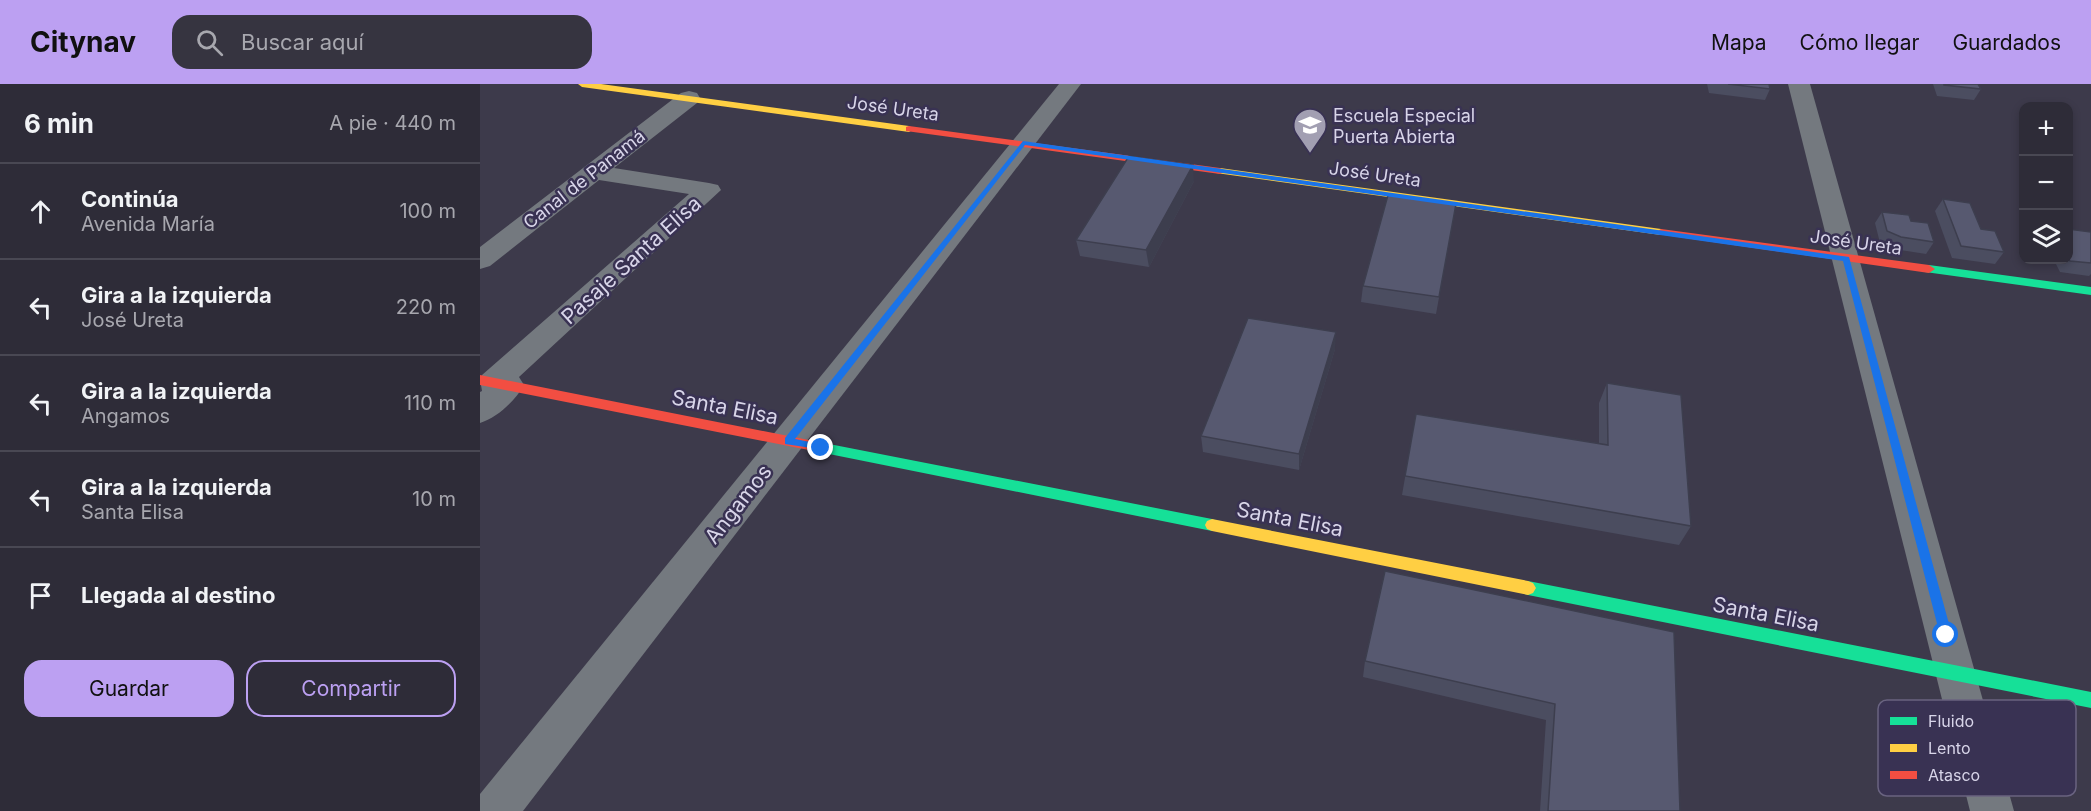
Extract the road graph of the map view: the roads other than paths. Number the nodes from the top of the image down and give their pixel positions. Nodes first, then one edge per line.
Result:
1 (582, 84) edge
2 (1070, 84) edge
3 (1799, 84) edge
4 (689, 98) junction
5 (1023, 143) junction
6 (593, 172) junction
7 (1846, 259) junction
8 (480, 260) edge
9 (2091, 291) edge
10 (494, 383) edge
11 (480, 411) edge
12 (788, 441) junction
13 (1956, 673) junction
14 (1963, 700) edge
15 (2091, 700) edge
16 (1988, 796) edge
17 (495, 811) edge
18 (1992, 811) edge

1 - 4 street, José Ureta
2 - 5 street, Angamos
3 - 7 street
4 - 5 street, José Ureta
4 - 6 street, Canal de Panamá
5 - 7 street, José Ureta
5 - 12 street, Angamos
6 - 8 street, Canal de Panamá
6 - 10 street, Pasaje Santa Elisa
7 - 9 street, José Ureta
7 - 13 street
10 - 11 street
10 - 12 street, Santa Elisa
12 - 13 street, Santa Elisa
12 - 17 street, Angamos
13 - 14 street
13 - 15 street, Santa Elisa
16 - 18 street

